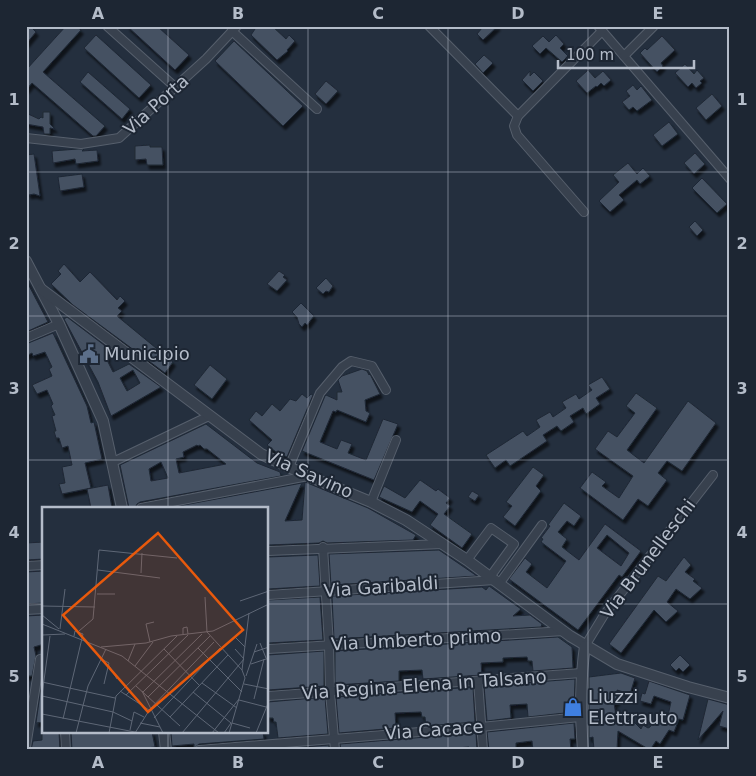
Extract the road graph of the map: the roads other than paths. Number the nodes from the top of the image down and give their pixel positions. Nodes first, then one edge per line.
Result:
1 (107, 26) edge
2 (429, 26) edge
3 (654, 26) edge
4 (235, 29) edge
5 (600, 29) edge
6 (624, 56) junction
7 (175, 87) junction
8 (317, 109) dead end
9 (518, 116) junction
10 (26, 138) edge
11 (730, 179) edge
12 (584, 212) dead end
13 (26, 261) edge
14 (41, 289) junction
15 (59, 324) junction
16 (26, 338) edge
17 (386, 390) dead end
18 (209, 416) junction
19 (396, 440) dead end
20 (113, 462) junction
21 (289, 467) junction
22 (713, 475) dead end
23 (308, 476) junction
24 (371, 502) junction
25 (122, 507) edge
26 (146, 507) edge
27 (542, 525) dead end
28 (444, 544) junction
29 (323, 548) junction
30 (269, 551) edge
31 (467, 560) junction
32 (42, 564) edge
33 (26, 566) edge
34 (495, 580) junction
35 (325, 591) junction
36 (269, 595) edge
37 (42, 609) edge
38 (26, 610) edge
39 (564, 632) junction
40 (329, 645) junction
41 (585, 646) junction
42 (269, 649) edge
43 (42, 658) edge
44 (581, 673) junction
45 (478, 681) junction
46 (330, 692) junction
47 (269, 696) edge
48 (730, 698) edge
49 (580, 717) junction
50 (481, 727) junction
51 (65, 734) edge
52 (164, 734) edge
53 (335, 738) junction
54 (26, 747) edge
55 (66, 750) edge
56 (166, 750) edge
57 (199, 750) edge
58 (335, 750) edge
59 (483, 750) edge
60 (583, 750) edge

1 - 7 street
2 - 9 street
3 - 6 street
4 - 7 street, Via Porta
4 - 8 street
5 - 6 street
5 - 9 street
6 - 11 street
7 - 10 street, Via Porta
9 - 12 street
13 - 14 street
14 - 15 street
14 - 18 street, Via Savino
15 - 16 street
15 - 20 street
17 - 21 street
18 - 20 street
18 - 21 street, Via Savino
19 - 24 street
20 - 25 street
21 - 23 street, Via Savino
22 - 41 street, Via Brunelleschi
23 - 24 street, Via Savino
23 - 26 street
24 - 28 street, Via Savino
27 - 34 street
28 - 29 street
28 - 31 street, Via Savino
29 - 30 street
29 - 35 street
31 - 34 street, Via Savino
31 - 34 street
32 - 33 street
34 - 35 street, Via Garibaldi
34 - 39 street, Via Savino
35 - 36 street, Via Garibaldi
35 - 40 street
37 - 38 street
39 - 40 street, Via Umberto primo
39 - 41 street, Via Savino
40 - 42 street, Via Umberto primo
40 - 46 street
41 - 44 street
41 - 48 street, Via Savino
43 - 54 street
44 - 45 street, Via Regina Elena in Talsano
44 - 49 street
45 - 46 street, Via Regina Elena in Talsano
45 - 50 street
46 - 47 street, Via Regina Elena in Talsano
46 - 53 street
49 - 50 street, Via Cacace
49 - 60 street
50 - 53 street, Via Cacace
50 - 59 street
51 - 55 street
52 - 56 street
53 - 57 street, Via Cacace
53 - 58 street

